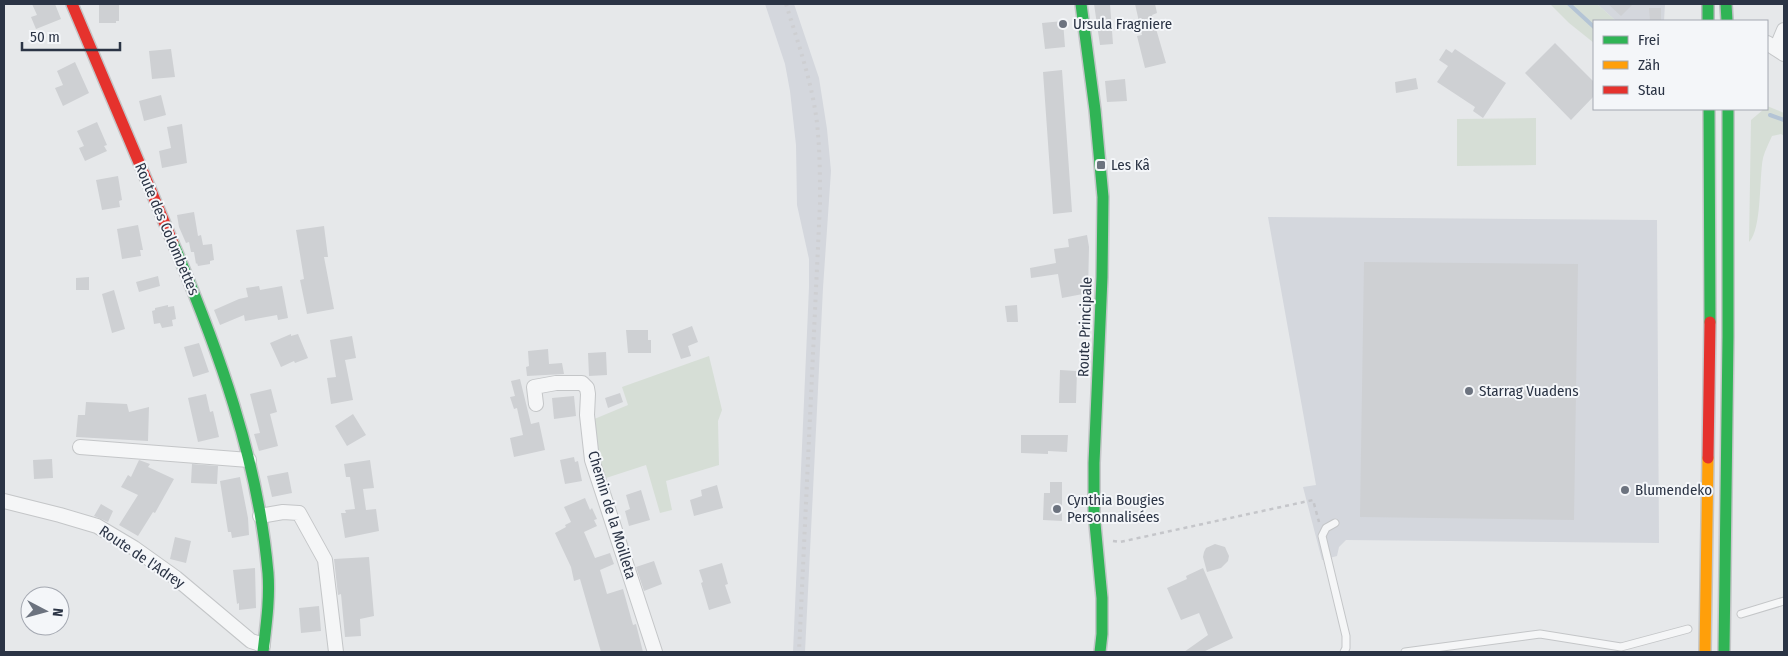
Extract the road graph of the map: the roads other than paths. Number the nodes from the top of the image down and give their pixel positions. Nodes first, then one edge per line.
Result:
1 (72, 4) edge
2 (1081, 4) edge
3 (1706, 4) edge
4 (1726, 4) edge
5 (1708, 20) edge
6 (1727, 20) edge
7 (1730, 20) edge
8 (1784, 30) edge
9 (1776, 49) edge
10 (1709, 110) edge
11 (1728, 110) edge
12 (536, 404) dead end
13 (80, 447) dead end
14 (249, 460) junction
15 (4, 501) edge
16 (260, 516) junction
17 (1336, 523) dead end
18 (1784, 601) edge
19 (1741, 614) dead end
20 (1688, 629) dead end
21 (263, 648) edge
22 (336, 652) edge
23 (655, 652) edge
24 (1100, 652) edge
25 (1344, 652) edge
26 (1405, 652) edge
27 (1705, 652) edge
28 (1724, 652) edge

1 - 14 main road, Route des Colombettes
2 - 24 main road, Route Principale
3 - 5 main road, bridge
3 - 7 street
4 - 6 main road, bridge
8 - 9 street
10 - 27 main road
11 - 28 main road
12 - 23 street, Chemin de la Moilleta
13 - 14 street
14 - 16 main road, Route des Colombettes
15 - 21 street, Route de l'Adrey
16 - 21 main road, Route des Colombettes
16 - 22 street
17 - 25 lane
18 - 19 lane
20 - 26 lane

